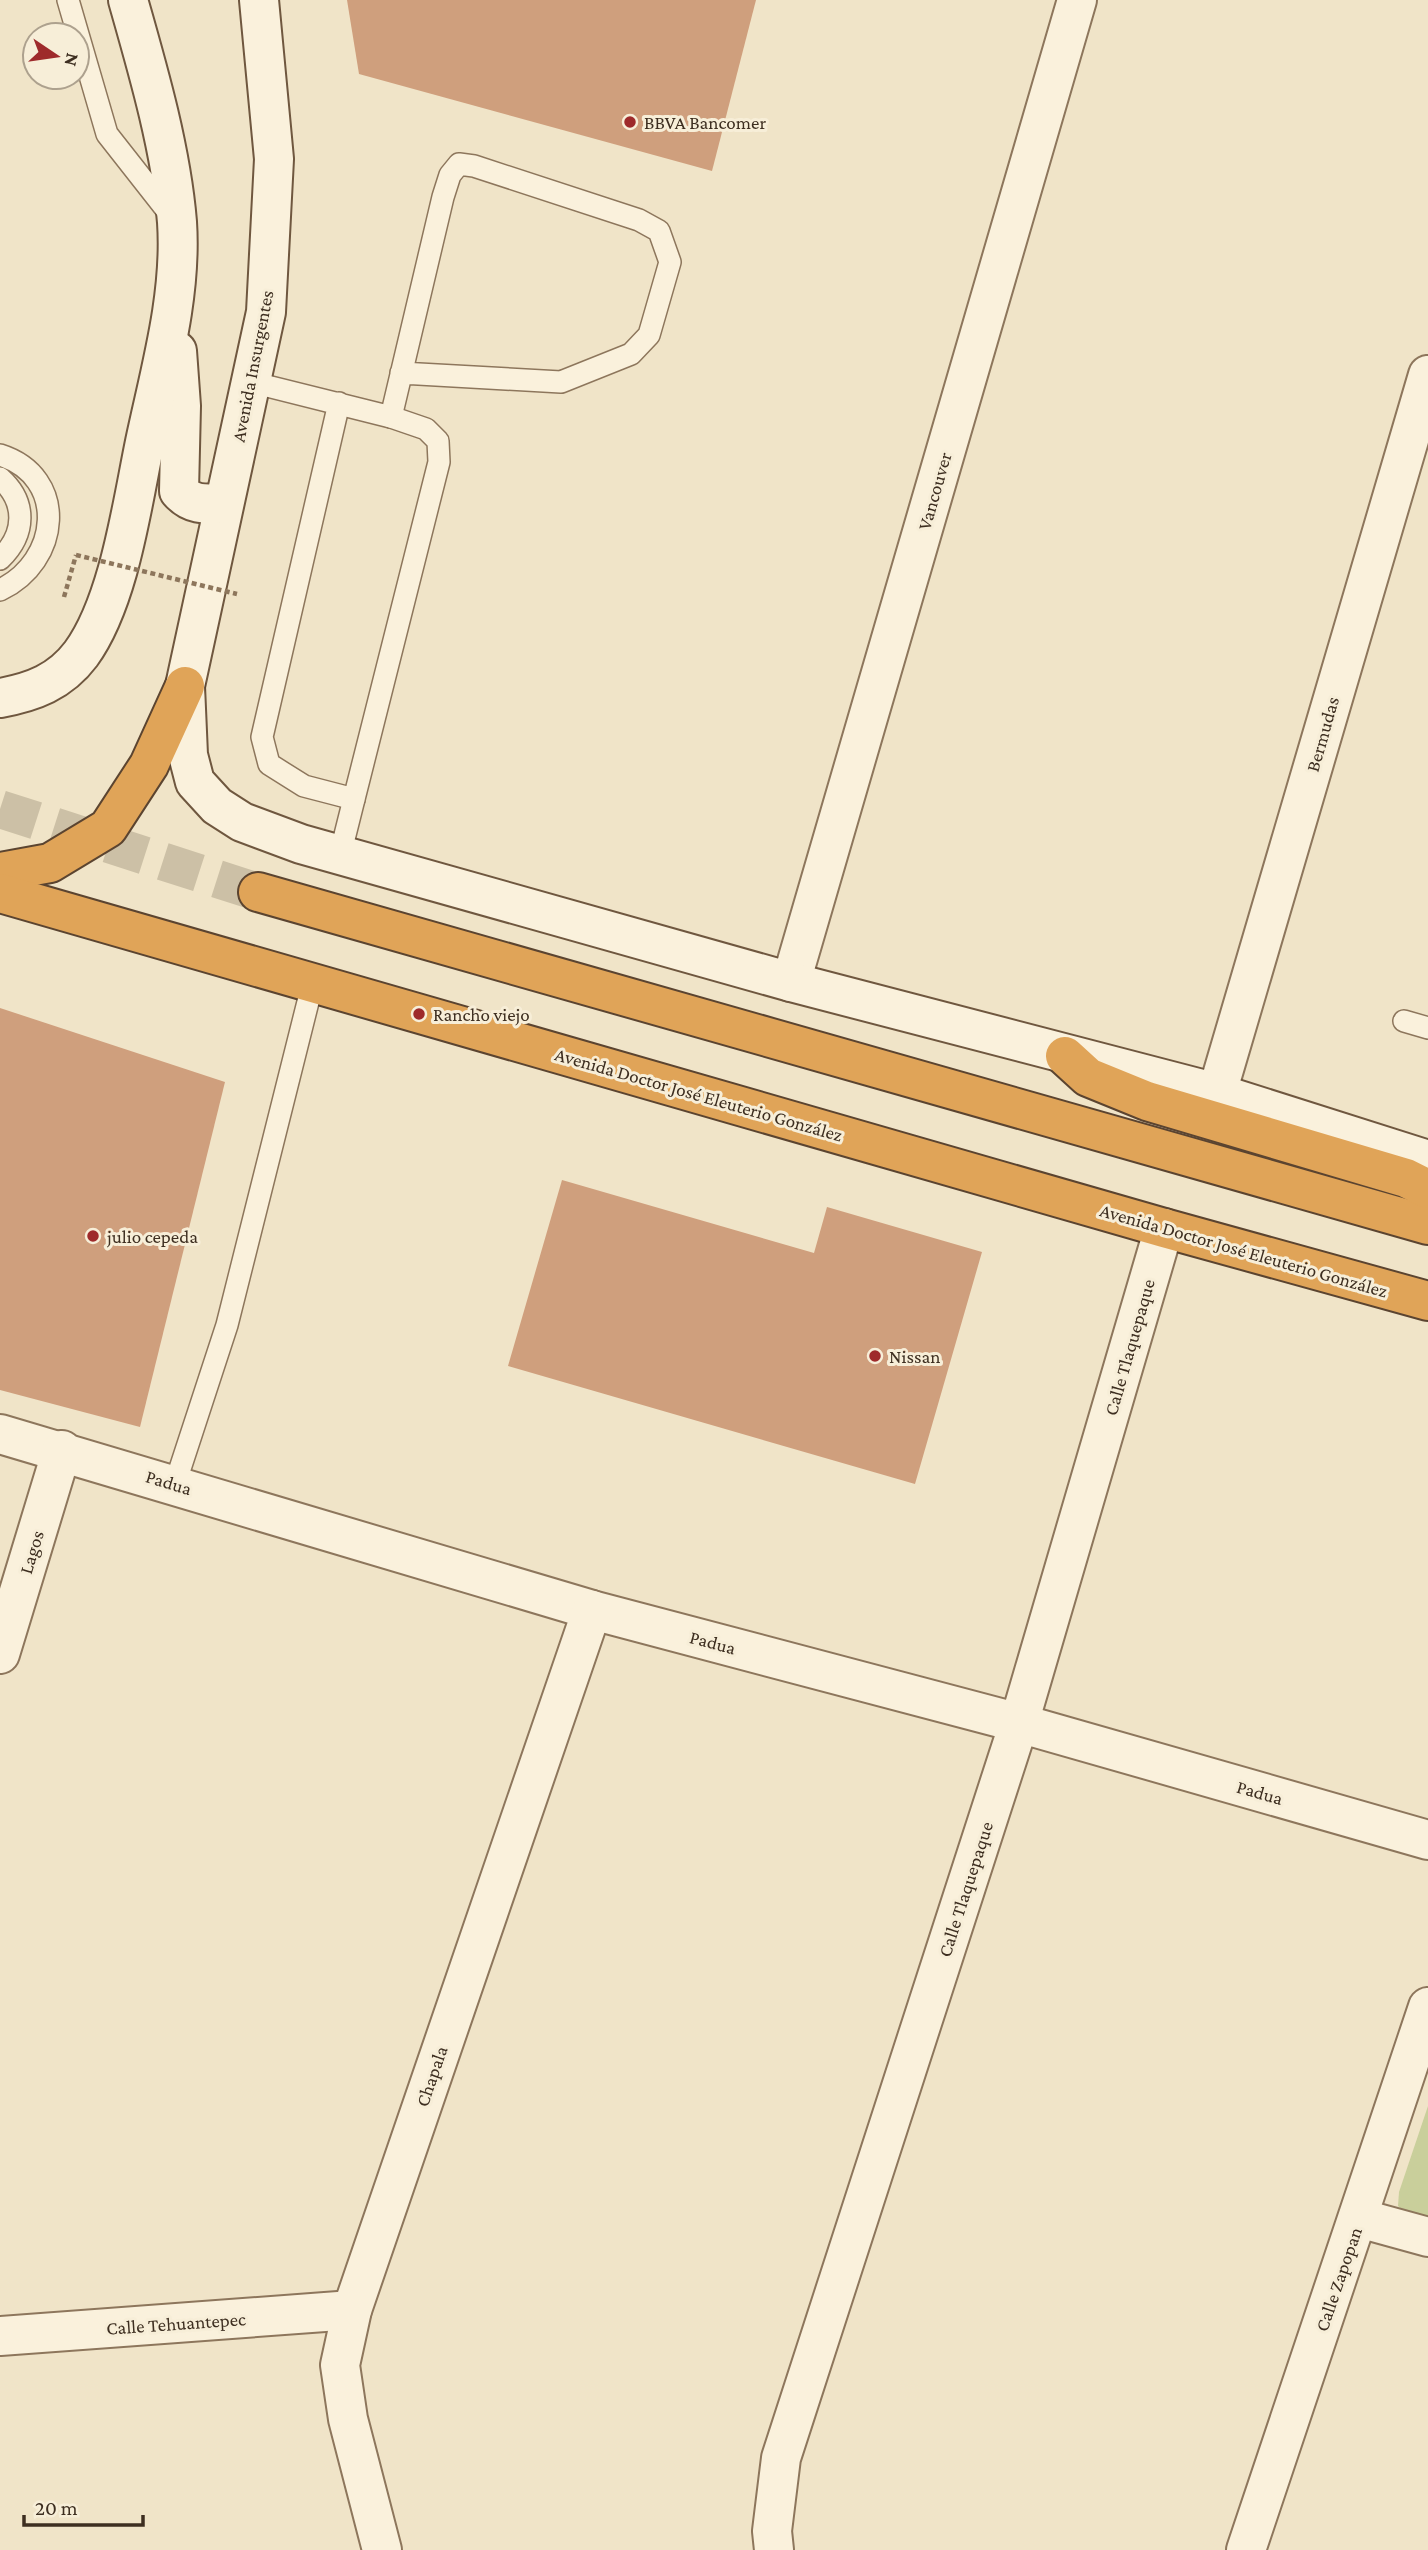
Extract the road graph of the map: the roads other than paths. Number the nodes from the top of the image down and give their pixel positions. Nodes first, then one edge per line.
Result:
1 (68, 0) edge
2 (128, 0) edge
3 (259, 0) edge
4 (1077, 0) edge
5 (177, 223) junction
6 (174, 303) junction
7 (401, 373) junction
8 (1428, 375) edge
9 (251, 382) junction
10 (339, 403) junction
11 (391, 417) junction
12 (0, 455) edge
13 (0, 478) edge
14 (224, 503) junction
15 (0, 559) edge
16 (0, 590) edge
17 (185, 686) junction
18 (0, 698) edge
19 (354, 799) junction
20 (340, 855) junction
21 (0, 872) edge
22 (0, 892) edge
23 (258, 892) tunnel mouth
24 (313, 982) junction
25 (791, 982) junction
26 (1404, 1021) dead end
27 (1428, 1028) edge
28 (1065, 1056) junction
29 (1217, 1093) junction
30 (1428, 1160) edge
31 (1428, 1189) edge
32 (1428, 1225) edge
33 (1164, 1228) junction
34 (1413, 1297) edge
35 (1428, 1319) edge
36 (0, 1434) edge
37 (62, 1450) junction
38 (175, 1484) junction
39 (592, 1610) junction
40 (0, 1654) edge
41 (1019, 1723) junction
42 (1428, 1840) edge
43 (1428, 2007) edge
44 (1359, 2218) junction
45 (1428, 2237) edge
46 (352, 2310) junction
47 (0, 2336) edge
48 (383, 2550) edge
49 (774, 2550) edge
50 (1246, 2550) edge

1 - 5 lane
2 - 5 street
3 - 9 street, Avenida Insurgentes
4 - 25 street, Vancouver
5 - 6 street
6 - 14 street
6 - 18 street
7 - 7 lane
7 - 11 lane
8 - 29 street, Bermudas
9 - 10 lane
9 - 14 street, Avenida Insurgentes
10 - 11 lane
10 - 19 lane
11 - 19 lane
12 - 16 lane
13 - 15 lane
14 - 17 street, Avenida Insurgentes
17 - 20 street
17 - 21 highway
19 - 20 lane
20 - 25 street
22 - 24 highway, Avenida Doctor José Eleuterio González
23 - 32 highway
24 - 33 highway, Avenida Doctor José Eleuterio González
24 - 38 lane
25 - 28 street
26 - 27 lane
28 - 29 street
28 - 31 highway
29 - 30 street
33 - 34 highway, Avenida Doctor José Eleuterio González
33 - 41 street, Calle Tlaquepaque
34 - 35 street, Avenida Doctor José Eleuterio González
36 - 37 street, Padua
37 - 38 street, Padua
37 - 40 street, Lagos
38 - 39 street, Padua
39 - 41 street, Padua
39 - 46 street, Chapala
41 - 42 street, Padua
41 - 49 street, Calle Tlaquepaque
43 - 44 street, Calle Zapopan
44 - 45 street
44 - 50 street, Calle Zapopan
46 - 47 street, Calle Tehuantepec
46 - 48 street, Chapala

